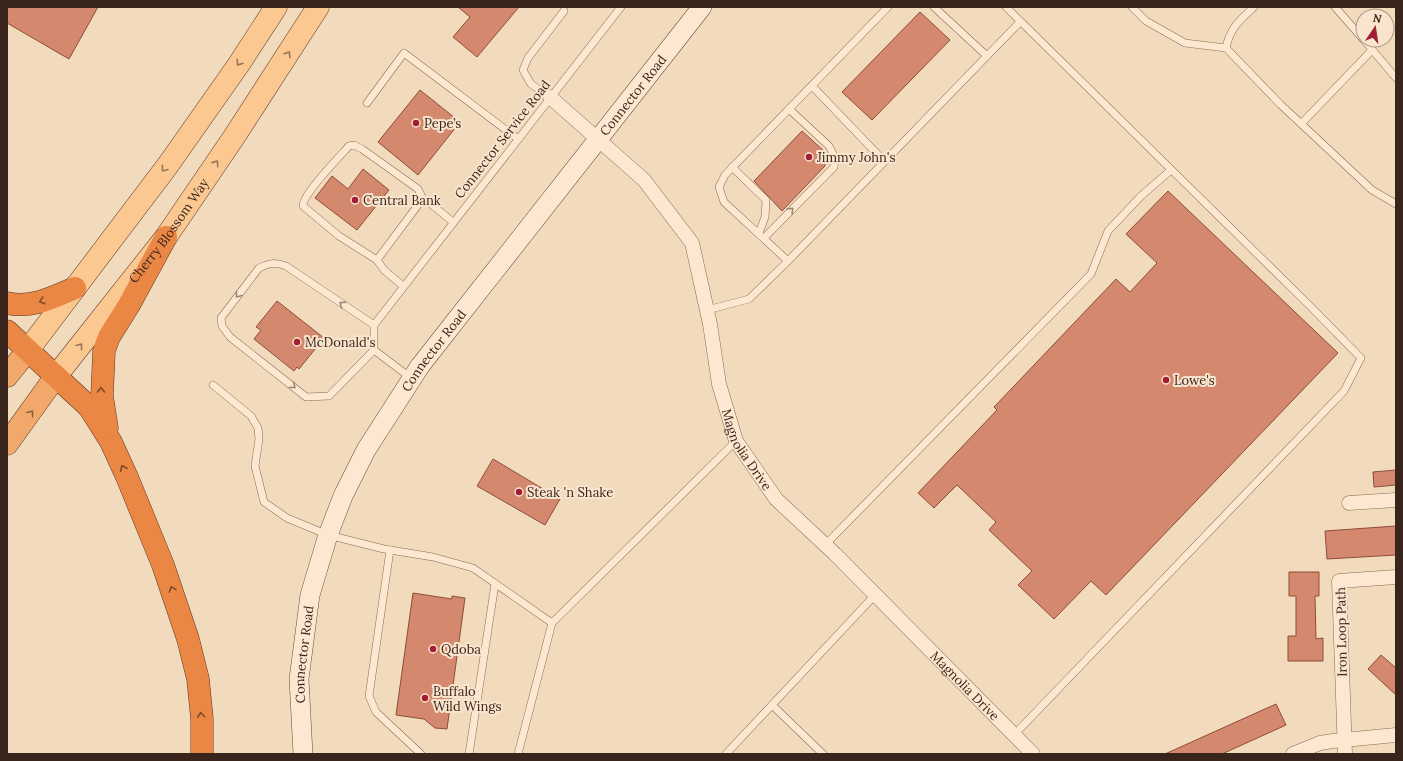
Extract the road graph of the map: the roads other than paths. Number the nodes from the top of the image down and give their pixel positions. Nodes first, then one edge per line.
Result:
1 (276, 7) edge
2 (318, 7) edge
3 (621, 7) edge
4 (702, 7) edge
5 (888, 7) edge
6 (934, 7) edge
7 (1006, 7) edge
8 (1132, 7) edge
9 (1254, 7) edge
10 (1335, 7) edge
11 (564, 11) dead end
12 (1020, 22) junction
13 (1355, 31) edge
14 (1226, 48) junction
15 (1372, 50) joint
16 (987, 56) junction
17 (1396, 78) edge
18 (812, 86) junction
19 (550, 97) junction
20 (367, 103) dead end
21 (789, 109) junction
22 (1301, 124) junction
23 (518, 139) junction
24 (598, 140) junction
25 (884, 161) junction
26 (732, 168) junction
27 (1171, 170) junction
28 (424, 201) junction
29 (1396, 204) edge
30 (453, 222) junction
31 (761, 236) junction
32 (166, 237) junction
33 (377, 260) junction
34 (788, 261) junction
35 (403, 286) junction
36 (75, 288) junction
37 (7, 303) edge
38 (706, 310) junction
39 (374, 325) junction
40 (7, 330) edge
41 (28, 350) junction
42 (374, 350) junction
43 (7, 376) edge
44 (56, 376) junction
45 (411, 378) junction
46 (213, 385) dead end
47 (736, 441) junction
48 (111, 442) junction
49 (7, 444) edge
50 (1396, 500) edge
51 (1349, 503) dead end
52 (328, 535) junction
53 (825, 545) junction
54 (390, 550) junction
55 (1396, 577) edge
56 (494, 584) junction
57 (875, 595) junction
58 (552, 623) junction
59 (772, 705) junction
60 (1014, 735) junction
61 (1396, 735) edge
62 (1344, 739) junction
63 (202, 754) edge
64 (303, 754) edge
65 (421, 754) edge
66 (469, 754) edge
67 (518, 754) edge
68 (726, 754) edge
69 (823, 754) edge
70 (1033, 754) edge
71 (1293, 754) edge
72 (1345, 754) edge

1 -> 36 main road
32 -> 2 main road, Cherry Blossom Way
3 - 19 lane, Connector Service Road
4 - 24 main road, Connector Road
5 - 18 lane
6 - 16 lane
7 - 12 lane
8 - 14 lane
9 - 14 lane
10 - 13 lane
11 - 19 lane
12 - 16 lane
12 - 27 lane
14 - 22 lane
15 - 17 lane
15 - 22 lane
16 - 25 lane
18 - 21 lane
18 - 25 lane
19 - 23 lane, Connector Service Road
19 - 24 street, Magnolia Drive
20 - 23 lane
21 - 26 lane
31 -> 21 lane
22 - 29 lane
23 - 30 lane, Connector Service Road
24 - 38 street, Magnolia Drive
24 - 45 main road, Connector Road
25 - 34 lane
26 - 31 lane
26 - 31 lane
27 - 53 lane
27 - 60 lane
28 - 30 lane
28 - 33 lane
28 - 33 lane
30 - 35 lane, Connector Service Road
31 - 34 lane
44 -> 32 main road, Cherry Blossom Way
48 -> 32 highway
33 - 35 lane
34 - 38 lane
35 - 39 lane, Connector Service Road
36 -> 37 highway
36 - 41 main road
38 - 47 street, Magnolia Drive
39 - 42 lane
39 -> 42 lane
40 - 41 highway
41 - 43 highway
41 - 44 highway
42 - 45 lane
44 - 48 highway
49 -> 44 highway, Cherry Blossom Way
45 - 52 main road, Connector Road
46 - 52 lane
47 - 53 street, Magnolia Drive
47 - 58 lane
63 -> 48 highway
50 - 51 street
52 - 54 lane
52 - 64 main road, Connector Road
53 - 57 street, Magnolia Drive
54 - 56 lane
54 - 65 lane
55 - 62 street, Iron Loop Path
56 - 58 lane
56 - 66 lane
57 - 59 lane
57 - 60 street, Magnolia Drive
58 - 67 lane
59 - 68 lane
59 - 69 lane
60 - 70 street, Magnolia Drive
61 - 62 street
62 - 71 street
62 - 72 street

